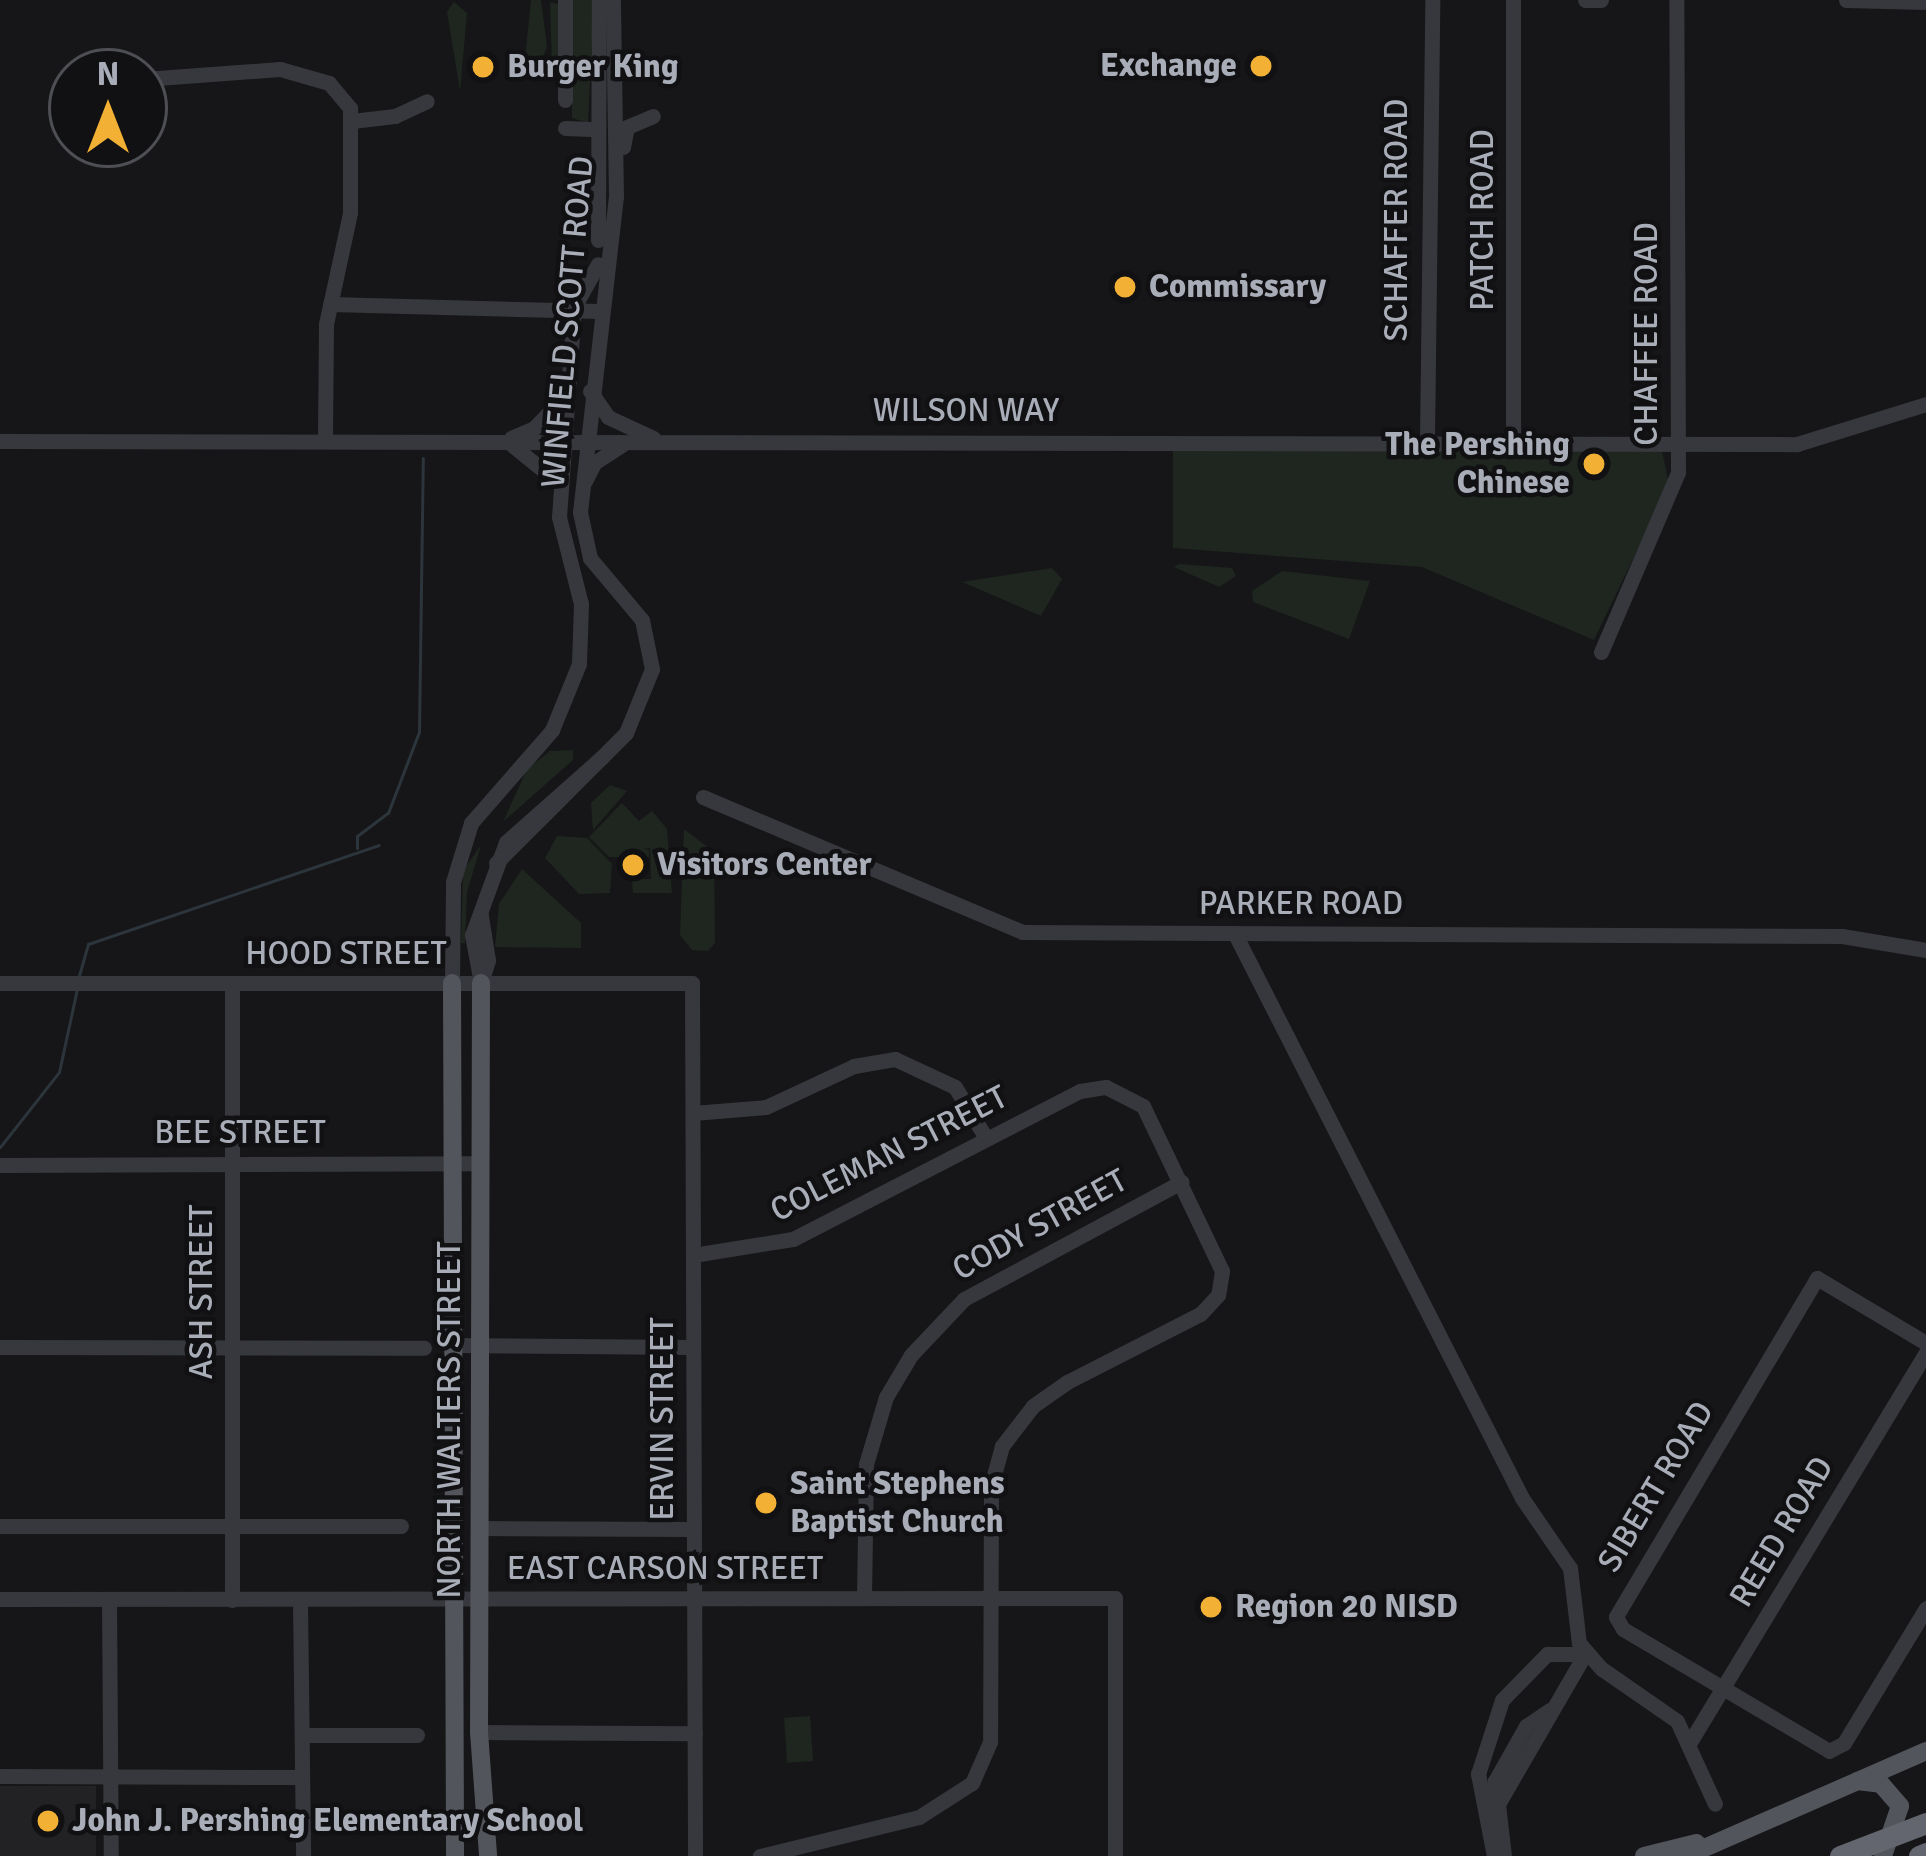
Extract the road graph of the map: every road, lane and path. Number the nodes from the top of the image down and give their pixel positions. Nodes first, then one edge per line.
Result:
1 (565, 0) edge
2 (599, 0) edge
3 (614, 0) edge
4 (1430, 0) edge
5 (1513, 0) edge
6 (1585, 0) edge
7 (1601, 0) edge
8 (1676, 0) edge
9 (1846, 0) edge
10 (1926, 2) edge
11 (168, 78) edge
12 (615, 91) junction
13 (565, 100) dead end
14 (427, 101) dead end
15 (352, 121) junction
16 (565, 128) dead end
17 (598, 129) junction
18 (616, 196) junction
19 (330, 304) junction
20 (574, 308) junction
21 (599, 311) junction
22 (590, 391) junction
23 (564, 397) junction
24 (1926, 404) edge
25 (1426, 440) junction
26 (1513, 440) junction
27 (0, 441) edge
28 (325, 441) junction
29 (503, 441) junction
30 (560, 441) junction
31 (583, 441) junction
32 (632, 442) junction
33 (661, 442) junction
34 (1677, 442) junction
35 (559, 483) junction
36 (581, 489) junction
37 (1601, 652) dead end
38 (703, 797) dead end
39 (1235, 934) junction
40 (1926, 950) edge
41 (0, 983) edge
42 (452, 983) junction
43 (481, 983) junction
44 (692, 983) joint
45 (232, 984) junction
46 (693, 1113) junction
47 (986, 1138) junction
48 (232, 1163) junction
49 (452, 1163) junction
50 (481, 1163) junction
51 (0, 1165) edge
52 (1181, 1182) junction
53 (693, 1255) junction
54 (1926, 1343) edge
55 (451, 1345) junction
56 (231, 1346) junction
57 (481, 1346) junction
58 (0, 1347) edge
59 (694, 1347) junction
60 (424, 1348) dead end
61 (1926, 1353) edge
62 (0, 1526) edge
63 (232, 1526) junction
64 (401, 1526) dead end
65 (481, 1528) junction
66 (693, 1529) junction
67 (864, 1598) junction
68 (991, 1598) junction
69 (0, 1599) edge
70 (694, 1599) junction
71 (109, 1600) junction
72 (232, 1600) junction
73 (300, 1600) junction
74 (451, 1600) junction
75 (479, 1600) junction
76 (1926, 1608) edge
77 (1573, 1616) junction
78 (1557, 1652) junction
79 (1581, 1660) junction
80 (1721, 1690) junction
81 (479, 1732) junction
82 (695, 1733) junction
83 (303, 1735) junction
84 (417, 1736) dead end
85 (1690, 1742) junction
86 (1926, 1751) edge
87 (0, 1776) edge
88 (110, 1776) junction
89 (302, 1777) junction
90 (1856, 1781) junction
91 (1715, 1804) dead end
92 (1926, 1823) edge
93 (1747, 1830) junction
94 (111, 1856) edge
95 (303, 1856) edge
96 (455, 1856) edge
97 (488, 1856) edge
98 (695, 1856) edge
99 (760, 1856) edge
100 (1115, 1856) edge
101 (1494, 1856) edge
102 (1504, 1856) edge
103 (1644, 1856) edge
104 (1686, 1856) edge
105 (1840, 1856) edge
106 (1882, 1856) edge

1 - 13 street
2 - 17 street, WINFIELD SCOTT ROAD
3 - 12 street, WINFIELD SCOTT ROAD
4 - 25 street, SCHAFFER ROAD
5 - 26 street, PATCH ROAD
6 - 7 street
8 - 34 street, CHAFFEE ROAD
9 - 10 street
11 - 15 street
12 - 18 street, WINFIELD SCOTT ROAD
12 - 18 street
14 - 15 street
15 - 19 street
16 - 17 street
17 - 20 street, WINFIELD SCOTT ROAD
18 - 21 street, WINFIELD SCOTT ROAD
19 - 20 street
19 - 28 street
20 - 21 street
20 - 23 street, WINFIELD SCOTT ROAD
21 - 22 street, WINFIELD SCOTT ROAD
22 - 31 street, WINFIELD SCOTT ROAD
22 - 33 street
23 - 29 street
23 - 30 street, WINFIELD SCOTT ROAD
24 - 34 street, WILSON WAY
25 - 26 street, WILSON WAY
25 - 33 street, WILSON WAY
26 - 34 street, WILSON WAY
27 - 28 street, WILSON WAY
28 - 29 street, WILSON WAY
29 - 30 street, WILSON WAY
29 - 35 street
30 - 31 street, WILSON WAY
30 - 35 street, WINFIELD SCOTT ROAD
31 - 32 street, WILSON WAY
31 - 36 street, WINFIELD SCOTT ROAD
32 - 33 street, WILSON WAY
32 - 36 street
34 - 37 street, CHAFFEE ROAD
35 - 42 street, WINFIELD SCOTT ROAD
36 - 43 street, WINFIELD SCOTT ROAD
38 - 39 street, PARKER ROAD
39 - 40 street, PARKER ROAD
39 - 77 street
41 - 45 street, HOOD STREET
42 - 43 street, HOOD STREET
42 - 45 street, HOOD STREET
42 - 49 main road, NORTH WALTERS STREET
43 - 44 street, HOOD STREET
43 - 50 main road, NORTH WALTERS STREET
44 - 46 street, ERVIN STREET
45 - 48 street, ASH STREET
46 - 47 street
46 - 53 street, ERVIN STREET
47 - 52 street, COLEMAN STREET
47 - 53 street, COLEMAN STREET
48 - 49 street, BEE STREET
48 - 51 street, BEE STREET
48 - 56 street, ASH STREET
49 - 50 street, BEE STREET
49 - 55 main road, NORTH WALTERS STREET
50 - 57 main road, NORTH WALTERS STREET
52 - 67 street, CODY STREET
52 - 68 street
53 - 59 street, ERVIN STREET
54 - 80 street, SIBERT ROAD
55 - 57 street
55 - 74 main road, NORTH WALTERS STREET
56 - 58 street
56 - 60 street
56 - 63 street, ASH STREET
57 - 59 street
57 - 65 main road, NORTH WALTERS STREET
59 - 66 street, ERVIN STREET
61 - 80 street, REED ROAD
62 - 63 street
63 - 64 street
63 - 72 street, ASH STREET
65 - 66 street
65 - 75 main road, NORTH WALTERS STREET
66 - 70 street, ERVIN STREET
67 - 68 street, EAST CARSON STREET
67 - 70 street, EAST CARSON STREET
68 - 99 street
68 - 100 street, EAST CARSON STREET
69 - 71 street, EAST CARSON STREET
70 - 75 street, EAST CARSON STREET
70 - 82 street, ERVIN STREET
71 - 72 street, EAST CARSON STREET
71 - 88 street
72 - 73 street, EAST CARSON STREET
73 - 74 street, EAST CARSON STREET
73 - 83 street
74 - 75 street, EAST CARSON STREET
74 - 96 main road, NORTH WALTERS STREET
75 - 81 main road, NORTH WALTERS STREET
76 - 80 street
77 - 78 street
77 - 79 street
78 - 79 street
78 - 101 street
79 - 85 street
79 - 102 street
80 - 85 street, REED ROAD
81 - 82 street
81 - 97 main road, NORTH WALTERS STREET
82 - 98 street, ERVIN STREET
83 - 84 street
83 - 89 street
85 - 91 street
86 - 90 main road
87 - 88 street
88 - 89 street
88 - 94 street
89 - 95 street
90 - 93 main road
90 - 106 main road
92 - 105 highway, bridge
93 - 103 main road
93 - 104 main road

